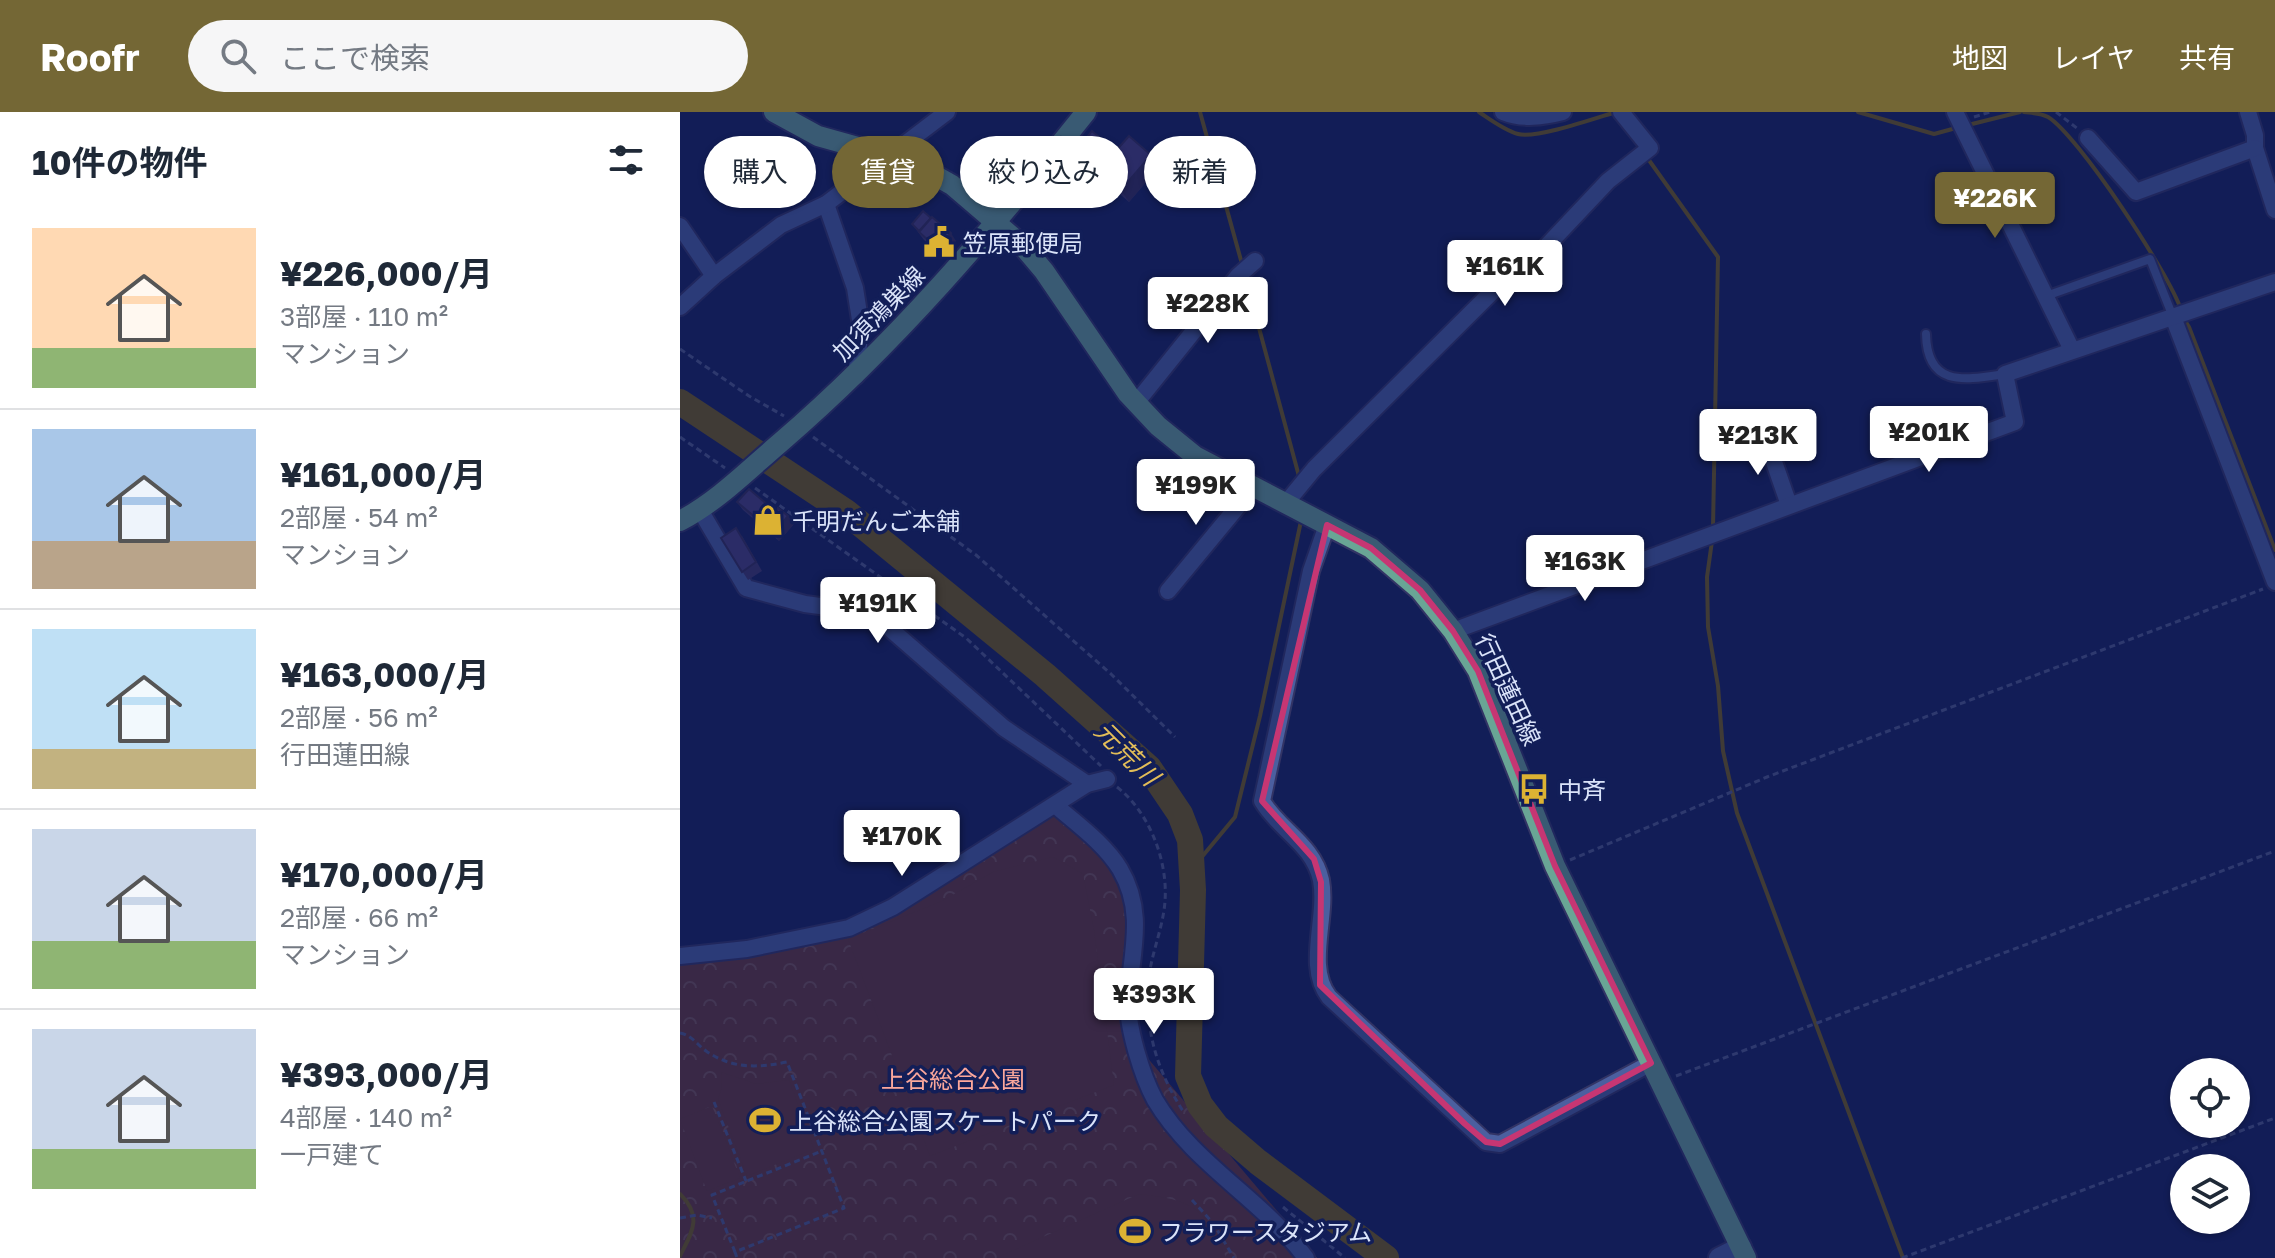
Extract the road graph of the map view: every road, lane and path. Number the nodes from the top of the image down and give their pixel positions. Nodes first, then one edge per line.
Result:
1 (774, 112) edge
2 (947, 112) edge
3 (1086, 112) edge
4 (1503, 112) edge
5 (1563, 112) edge
6 (1621, 112) edge
7 (1955, 112) edge
8 (2056, 112) edge
9 (2248, 112) edge
10 (916, 136) edge
11 (2088, 138) joint
12 (832, 140) edge
13 (2255, 148) junction
14 (944, 181) edge
15 (832, 200) edge
16 (826, 204) junction
17 (2275, 210) edge
18 (996, 220) junction
19 (680, 226) edge
20 (1255, 261) dead end
21 (714, 276) junction
22 (2275, 282) edge
23 (2045, 296) junction
24 (680, 307) edge
25 (2174, 316) junction
26 (1926, 334) dead end
27 (680, 349) edge
28 (2072, 350) junction
29 (2005, 374) junction
30 (856, 376) junction
31 (1136, 403) junction
32 (797, 428) junction
33 (1765, 436) dead end
34 (680, 437) edge
35 (740, 477) junction
36 (1253, 488) junction
37 (1286, 503) junction
38 (1789, 505) junction
39 (700, 510) junction
40 (680, 521) edge
41 (1327, 525) junction
42 (2275, 583) edge
43 (1168, 591) dead end
44 (1453, 631) junction
45 (1175, 737) dead end
46 (1107, 779) junction
47 (1087, 784) junction
48 (1055, 805) junction
49 (2275, 851) edge
50 (1555, 866) junction
51 (680, 956) edge
52 (680, 1033) edge
53 (1651, 1063) junction
54 (1662, 1081) junction
55 (714, 1102) dead end
56 (2275, 1118) edge
57 (1190, 1123) dead end
58 (822, 1150) junction
59 (746, 1181) junction
60 (1192, 1200) dead end
61 (1278, 1204) dead end
62 (680, 1218) edge
63 (712, 1218) dead end
64 (735, 1252) junction
65 (1744, 1253) edge
66 (737, 1258) edge
67 (1234, 1258) edge
68 (1306, 1258) edge
69 (1345, 1258) edge
70 (1719, 1258) edge
71 (1902, 1258) edge

1 - 12 main road, 行田蓮田線
2 - 10 street
3 - 18 main road, 加須鴻巣線
4 - 5 street
6 - 37 street
7 - 23 street
8 - 11 path
9 - 13 street
11 - 13 street
13 - 17 street
14 - 18 main road, 行田蓮田線
15 - 16 street
16 - 21 street
16 - 30 street
18 - 30 main road, 加須鴻巣線
18 - 31 main road, 行田蓮田線
19 - 21 street
20 - 31 street
21 - 24 street
22 - 25 street
23 - 25 lane
23 - 28 street
25 - 28 street
25 - 42 street
26 - 29 lane
27 - 32 path
28 - 29 street
29 - 38 street
30 - 32 main road, 加須鴻巣線
31 - 36 main road, 行田蓮田線
32 - 35 main road, 加須鴻巣線
32 - 45 path
33 - 38 street
34 - 35 path
35 - 39 main road, 加須鴻巣線
35 - 46 path
36 - 37 main road, 行田蓮田線
36 - 43 street
37 - 41 main road, 行田蓮田線
38 - 44 street
39 - 40 main road, 加須鴻巣線
39 - 47 street
41 - 44 main road, 行田蓮田線
41 - 53 street
42 - 50 path
44 - 50 main road, 行田蓮田線
46 - 47 street
46 - 57 path
47 - 48 street
48 - 51 street
48 - 68 street
49 - 54 path
50 - 53 main road, 行田蓮田線
52 - 58 path
53 - 54 main road, 行田蓮田線
54 - 65 main road, 行田蓮田線
55 - 59 path
56 - 71 path
58 - 59 path
58 - 64 path
59 - 64 path
60 - 67 path
61 - 69 path
62 - 63 path
64 - 66 path
65 - 70 street

